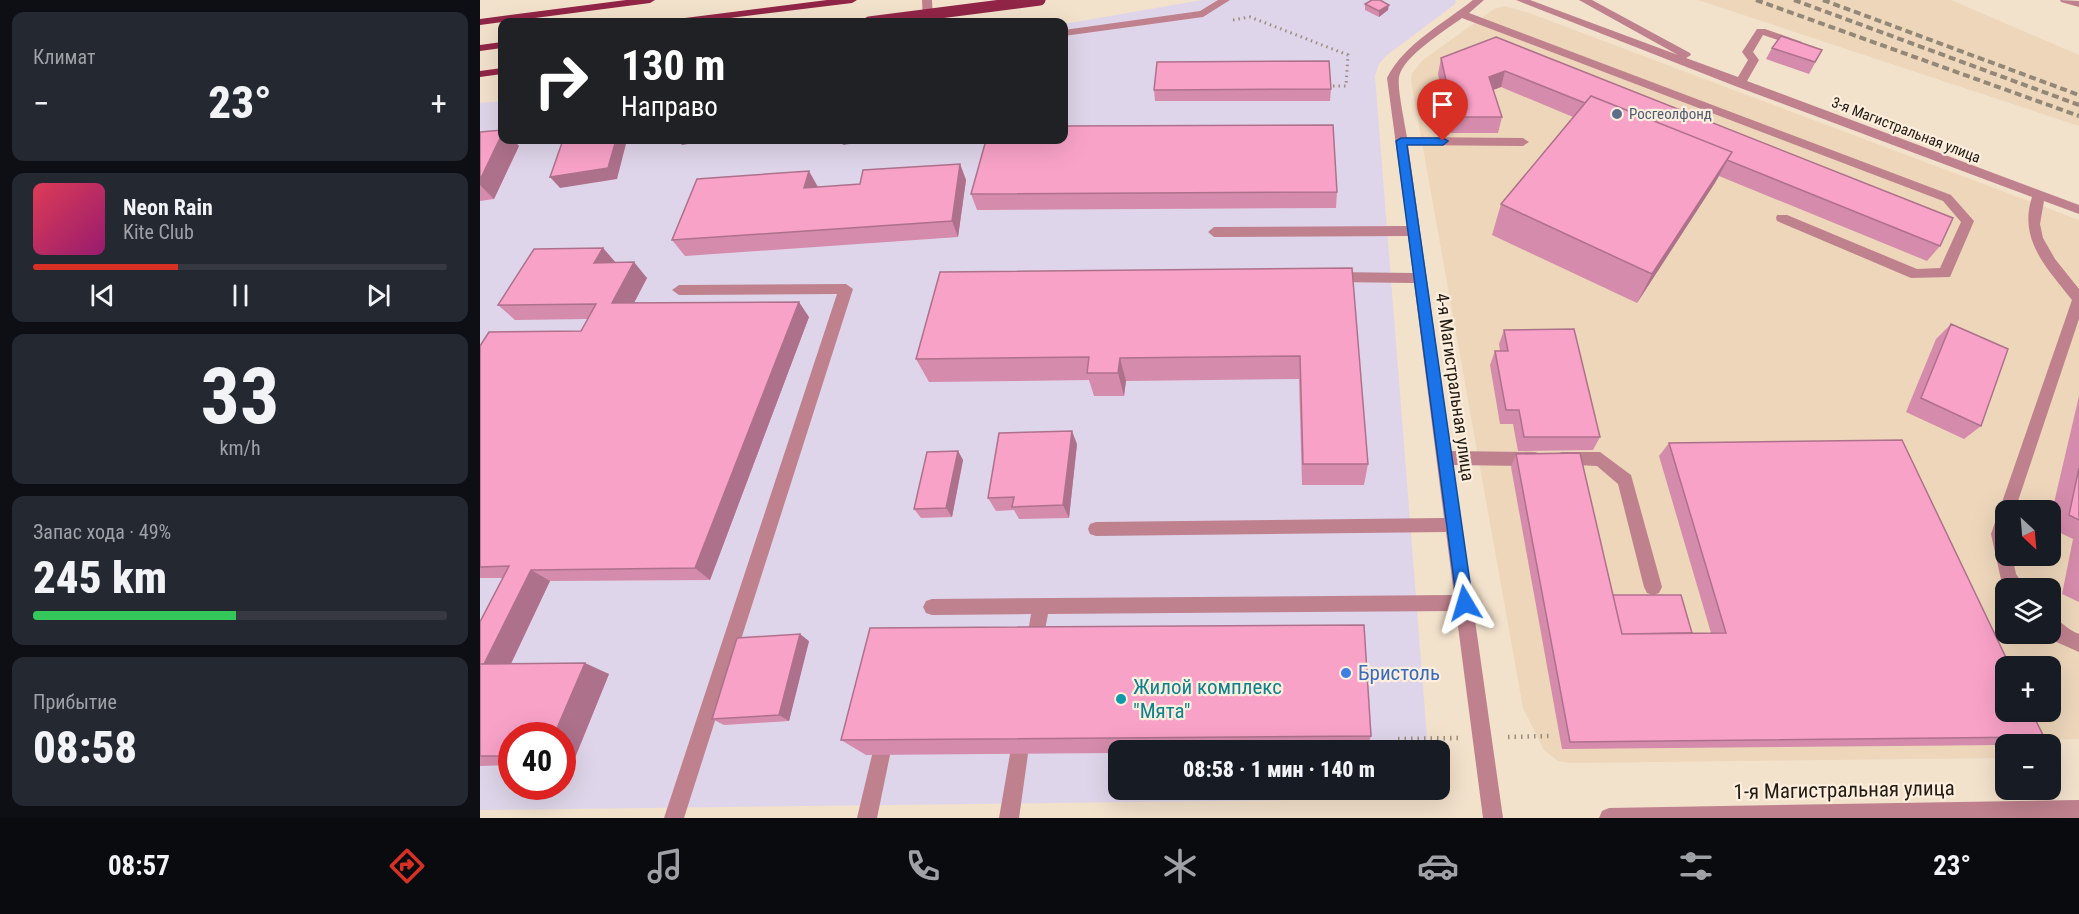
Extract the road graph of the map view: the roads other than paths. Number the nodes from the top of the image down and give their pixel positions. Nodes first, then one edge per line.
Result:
1 (650, 0) edge
2 (852, 0) edge
3 (927, 0) edge
4 (1040, 0) edge
5 (1225, 0) edge
6 (1479, 0) edge
7 (1521, 0) edge
8 (1584, 0) edge
9 (2065, 0) edge
10 (2079, 4) edge
11 (1462, 14) junction
12 (511, 18) edge
13 (709, 18) edge
14 (900, 18) edge
15 (928, 18) edge
16 (498, 20) edge
17 (480, 22) edge
18 (1068, 32) edge
19 (498, 46) edge
20 (480, 48) edge
21 (1811, 48) edge
22 (498, 72) edge
23 (480, 74) edge
24 (1722, 77) junction
25 (1739, 84) junction
26 (1401, 141) junction
27 (1523, 142) dead end
28 (2039, 196) junction
29 (2079, 210) edge
30 (1782, 218) dead end
31 (1415, 231) junction
32 (1214, 232) dead end
33 (1323, 277) edge
34 (1421, 278) junction
35 (678, 290) dead end
36 (2078, 298) edge
37 (1445, 458) junction
38 (2010, 500) edge
39 (1455, 525) junction
40 (1096, 529) dead end
41 (1653, 587) dead end
42 (1465, 603) junction
43 (1041, 606) junction
44 (932, 607) dead end
45 (2061, 635) edge
46 (2079, 644) edge
47 (1035, 647) edge
48 (1019, 754) edge
49 (881, 755) edge
50 (2079, 810) edge
51 (674, 818) edge
52 (867, 818) edge
53 (1009, 818) edge
54 (1493, 818) edge
55 (1609, 818) edge
56 (1660, 818) edge

1 - 12 main road
2 - 13 main road
3 - 15 street
4 - 14 main road, bridge
5 - 18 street
6 - 11 street, 4-я Магистральная улица
7 - 24 street, 3-я Магистральная улица
8 - 24 street, 3-я Магистральная улица
9 - 10 street
11 - 26 street, 4-я Магистральная улица
11 - 30 street
16 - 17 main road
19 - 20 main road
21 - 25 street
22 - 23 main road
24 - 25 street, 3-я Магистральная улица
25 - 28 street, 3-я Магистральная улица
26 - 27 street
26 - 31 street, 4-я Магистральная улица
28 - 29 street, 3-я Магистральная улица
28 - 36 street
31 - 32 street
31 - 34 street, 4-я Магистральная улица
33 - 34 street
34 - 37 street, 4-я Магистральная улица
35 - 51 street
36 - 38 street
37 - 39 street, 4-я Магистральная улица
37 - 41 street
39 - 40 street
39 - 42 street, 4-я Магистральная улица
42 - 43 street
42 - 54 street, 4-я Магистральная улица
43 - 44 street
43 - 47 street
45 - 46 street
48 - 53 street
49 - 52 street
50 - 56 street, 1-я Магистральная улица
55 - 56 street, 1-я Магистральная улица

